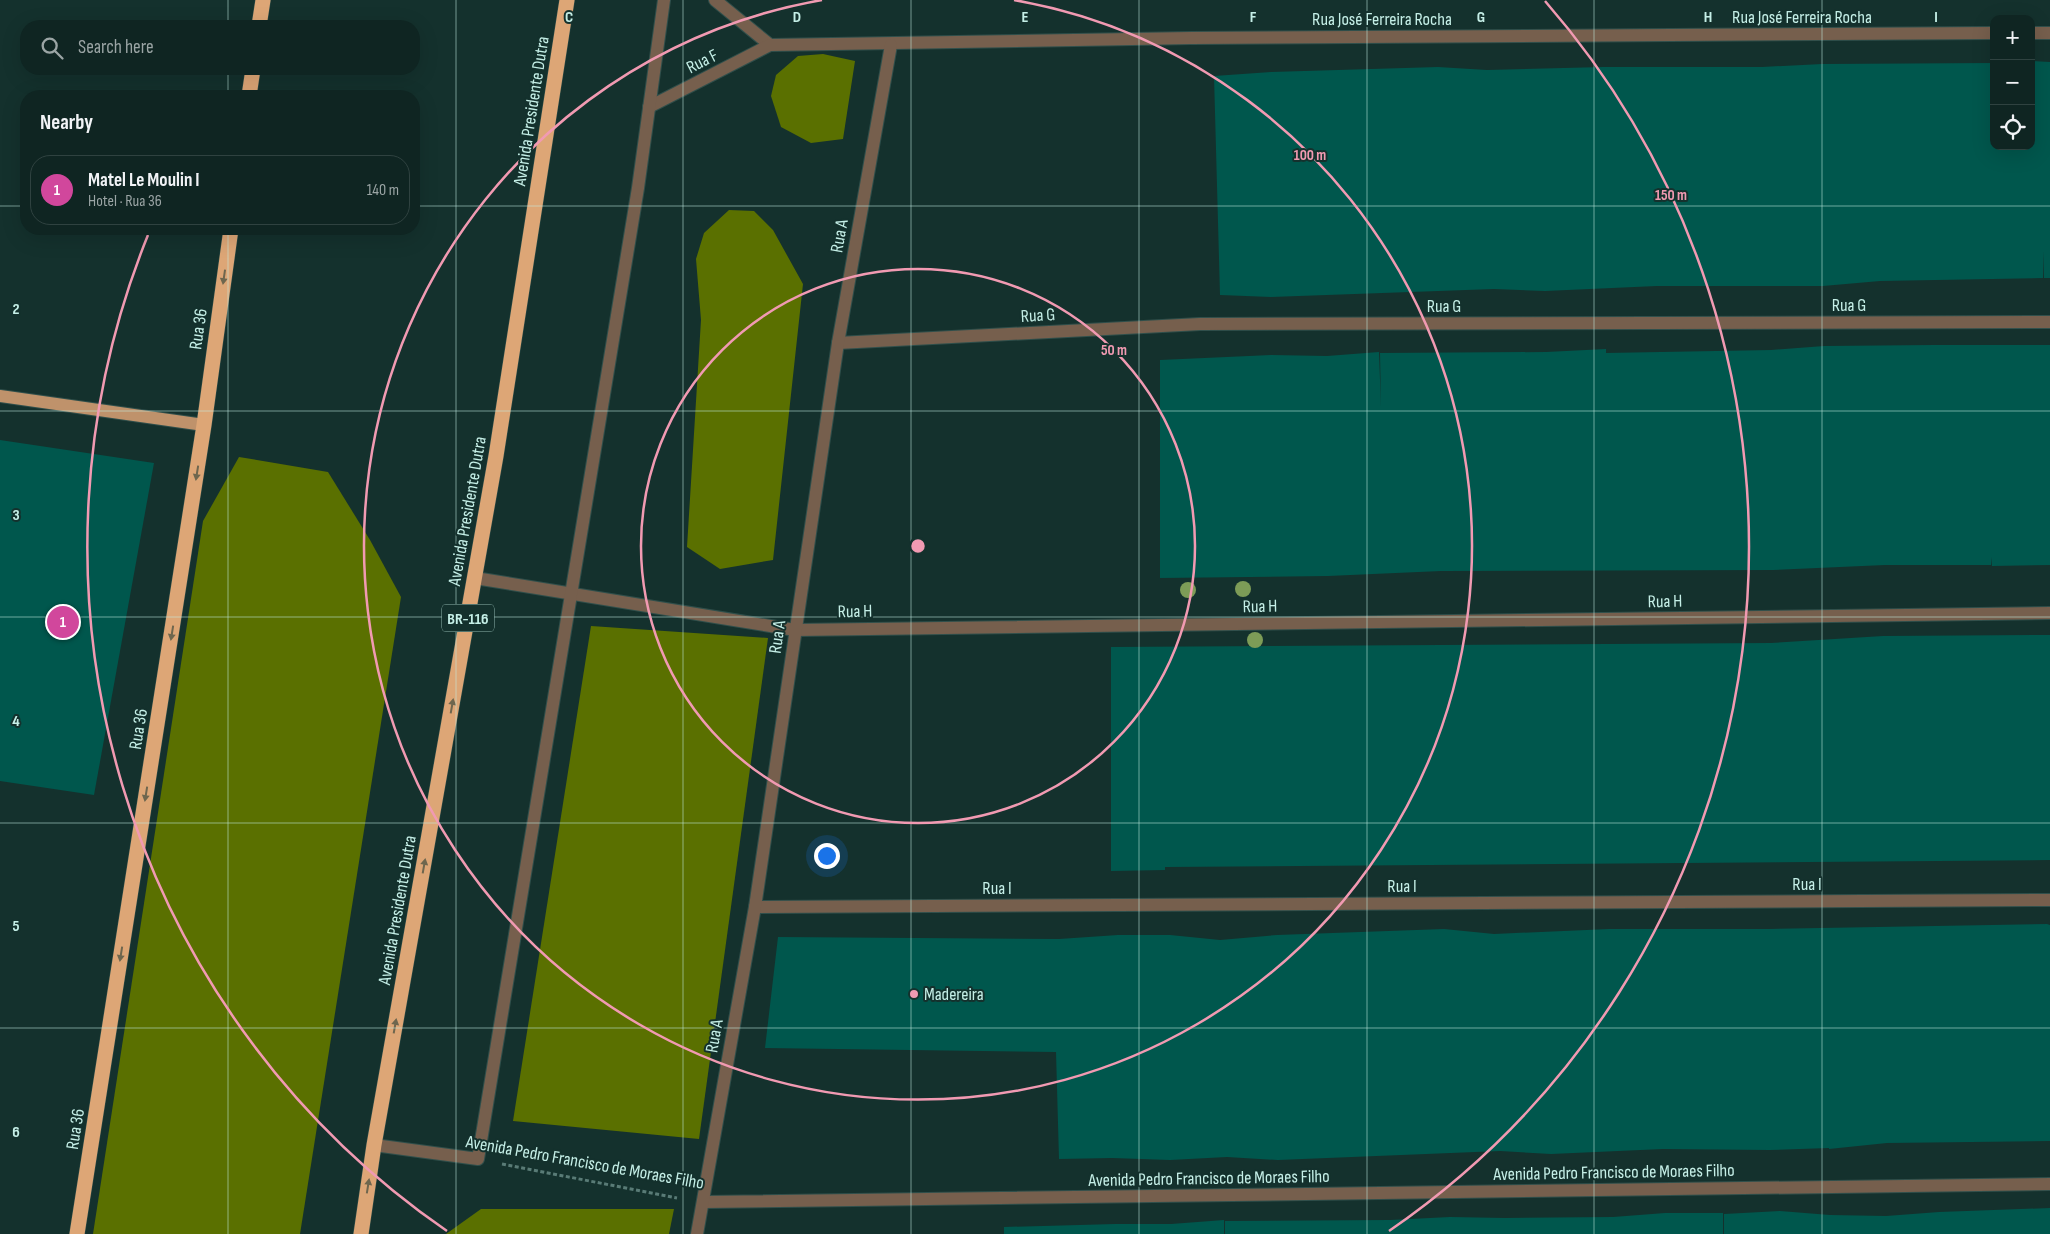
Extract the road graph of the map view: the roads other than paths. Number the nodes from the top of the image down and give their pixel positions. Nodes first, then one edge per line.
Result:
1 (262, 0) edge
2 (567, 0) edge
3 (664, 0) edge
4 (715, 0) edge
5 (260, 20) edge
6 (1990, 33) edge
7 (2035, 33) edge
8 (2050, 33) edge
9 (891, 45) junction
10 (770, 46) junction
11 (252, 75) edge
12 (250, 90) edge
13 (649, 107) junction
14 (230, 235) edge
15 (2050, 322) edge
16 (838, 343) junction
17 (0, 396) edge
18 (204, 425) junction
19 (475, 578) junction
20 (573, 593) junction
21 (2050, 613) edge
22 (795, 630) junction
23 (2050, 900) edge
24 (755, 907) junction
25 (374, 1145) junction
26 (2050, 1184) edge
27 (702, 1202) junction
28 (77, 1234) edge
29 (360, 1234) edge
30 (698, 1234) edge

1 - 5 highway
2 - 19 highway, Avenida Presidente Dutra / BR-116
3 - 13 street
4 - 10 street
6 - 9 street, Rua José Ferreira Rocha
7 - 8 street
9 - 10 street, Rua F
9 - 16 street, Rua A
10 - 13 street, Rua F
11 - 12 highway
13 - 20 street
14 -> 18 highway, Rua 36
15 - 16 street, Rua G
16 - 22 street, Rua A
17 - 18 main road
18 -> 28 highway, Rua 36
19 - 20 street, Rua H
25 -> 19 highway, Avenida Presidente Dutra / BR-116
20 - 22 street, Rua H
20 - 25 street, Avenida Pedro Francisco de Moraes Filho
21 - 22 street, Rua H
22 - 24 street, Rua A
23 - 24 street, Rua I
24 - 27 street, Rua A
29 -> 25 highway, Avenida Presidente Dutra / BR-116
26 - 27 street, Avenida Pedro Francisco de Moraes Filho
27 - 30 street, Rua A

